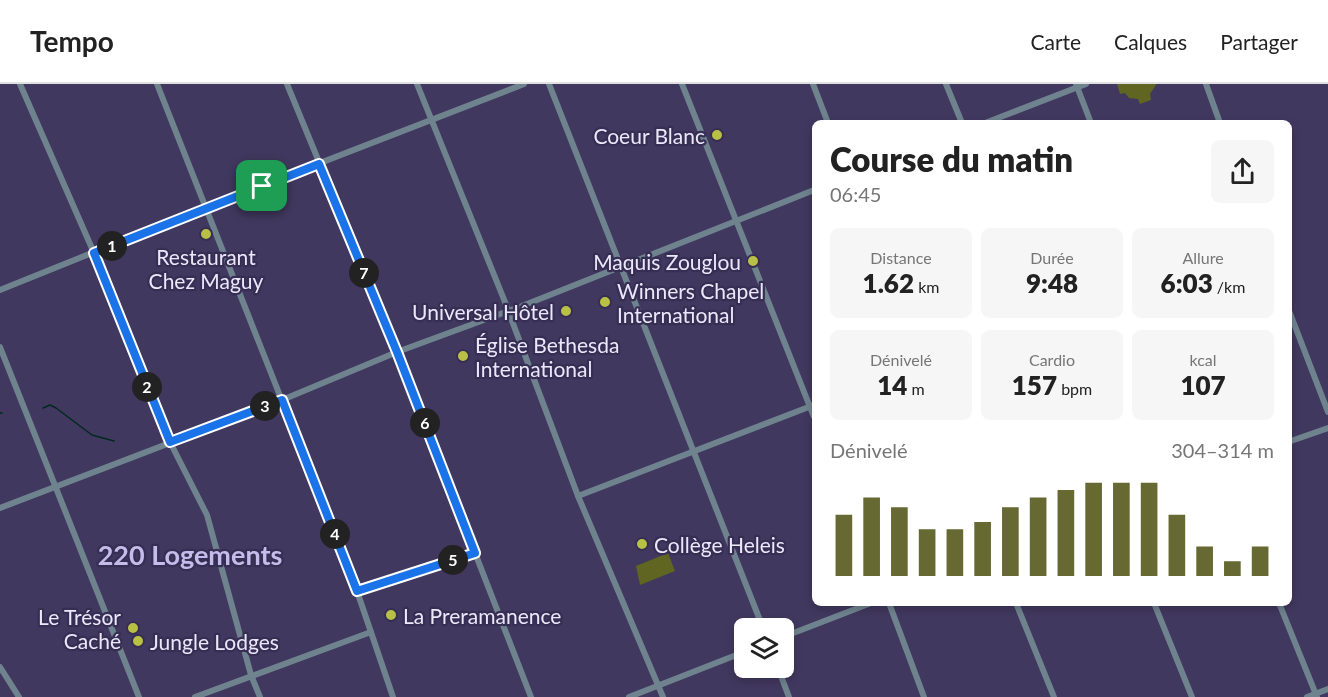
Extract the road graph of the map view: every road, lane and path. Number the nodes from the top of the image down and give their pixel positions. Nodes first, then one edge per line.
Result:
1 (20, 84) edge
2 (157, 84) edge
3 (287, 84) edge
4 (417, 84) edge
5 (524, 84) edge
6 (549, 84) edge
7 (682, 84) edge
8 (813, 84) edge
9 (946, 84) edge
10 (1086, 84) edge
11 (1206, 84) edge
12 (1076, 86) edge
13 (432, 120) junction
14 (827, 120) edge
15 (961, 120) edge
16 (992, 120) edge
17 (1089, 120) edge
18 (1219, 120) edge
19 (319, 164) junction
20 (812, 191) edge
21 (206, 207) junction
22 (736, 222) junction
23 (94, 253) junction
24 (621, 267) junction
25 (0, 290) edge
26 (508, 311) junction
27 (1292, 318) edge
28 (0, 347) edge
29 (397, 352) junction
30 (282, 400) junction
31 (812, 406) edge
32 (1328, 411) edge
33 (1328, 428) edge
34 (1292, 441) edge
35 (170, 442) junction
36 (694, 452) junction
37 (56, 485) junction
38 (578, 496) junction
39 (0, 508) edge
40 (475, 553) junction
41 (357, 591) junction
42 (863, 606) edge
43 (890, 606) edge
44 (1017, 606) edge
45 (1155, 606) edge
46 (1280, 606) edge
47 (759, 618) edge
48 (371, 632) junction
49 (794, 633) edge
50 (734, 656) edge
51 (0, 667) edge
52 (251, 675) junction
53 (782, 678) edge
54 (659, 685) junction
55 (1328, 689) edge
56 (1317, 695) edge
57 (19, 697) edge
58 (139, 697) edge
59 (195, 697) edge
60 (260, 697) edge
61 (393, 697) edge
62 (531, 697) edge
63 (629, 697) edge
64 (663, 697) edge
65 (789, 697) edge
66 (924, 697) edge
67 (1054, 697) edge
68 (1192, 697) edge
69 (1306, 697) edge

1 - 23 street
2 - 21 street
3 - 19 street
4 - 13 street
5 - 13 street
6 - 24 street
7 - 22 street
8 - 14 street
9 - 15 street
10 - 12 street
11 - 18 street
12 - 16 street
12 - 17 street
13 - 19 street
13 - 26 street
19 - 21 street
19 - 29 street
20 - 22 street
21 - 23 street
21 - 30 street
22 - 24 street
22 - 31 street
23 - 25 street
23 - 35 street
24 - 26 street
24 - 36 street
26 - 29 street
26 - 38 street
27 - 32 street
28 - 37 street
29 - 30 street
29 - 40 street
30 - 35 street
30 - 41 street
31 - 36 street
33 - 34 street
35 - 37 street
35 - 52 street
36 - 38 street
36 - 47 street
37 - 39 street
37 - 58 street
38 - 54 street
40 - 41 street
40 - 62 street
41 - 48 street
42 - 49 street
43 - 66 street
44 - 67 street
45 - 68 street
46 - 56 street
48 - 52 street
48 - 61 street
50 - 54 street
51 - 57 street
52 - 59 street
52 - 60 street
53 - 65 street
54 - 63 street
54 - 64 street
55 - 56 street
56 - 69 street

